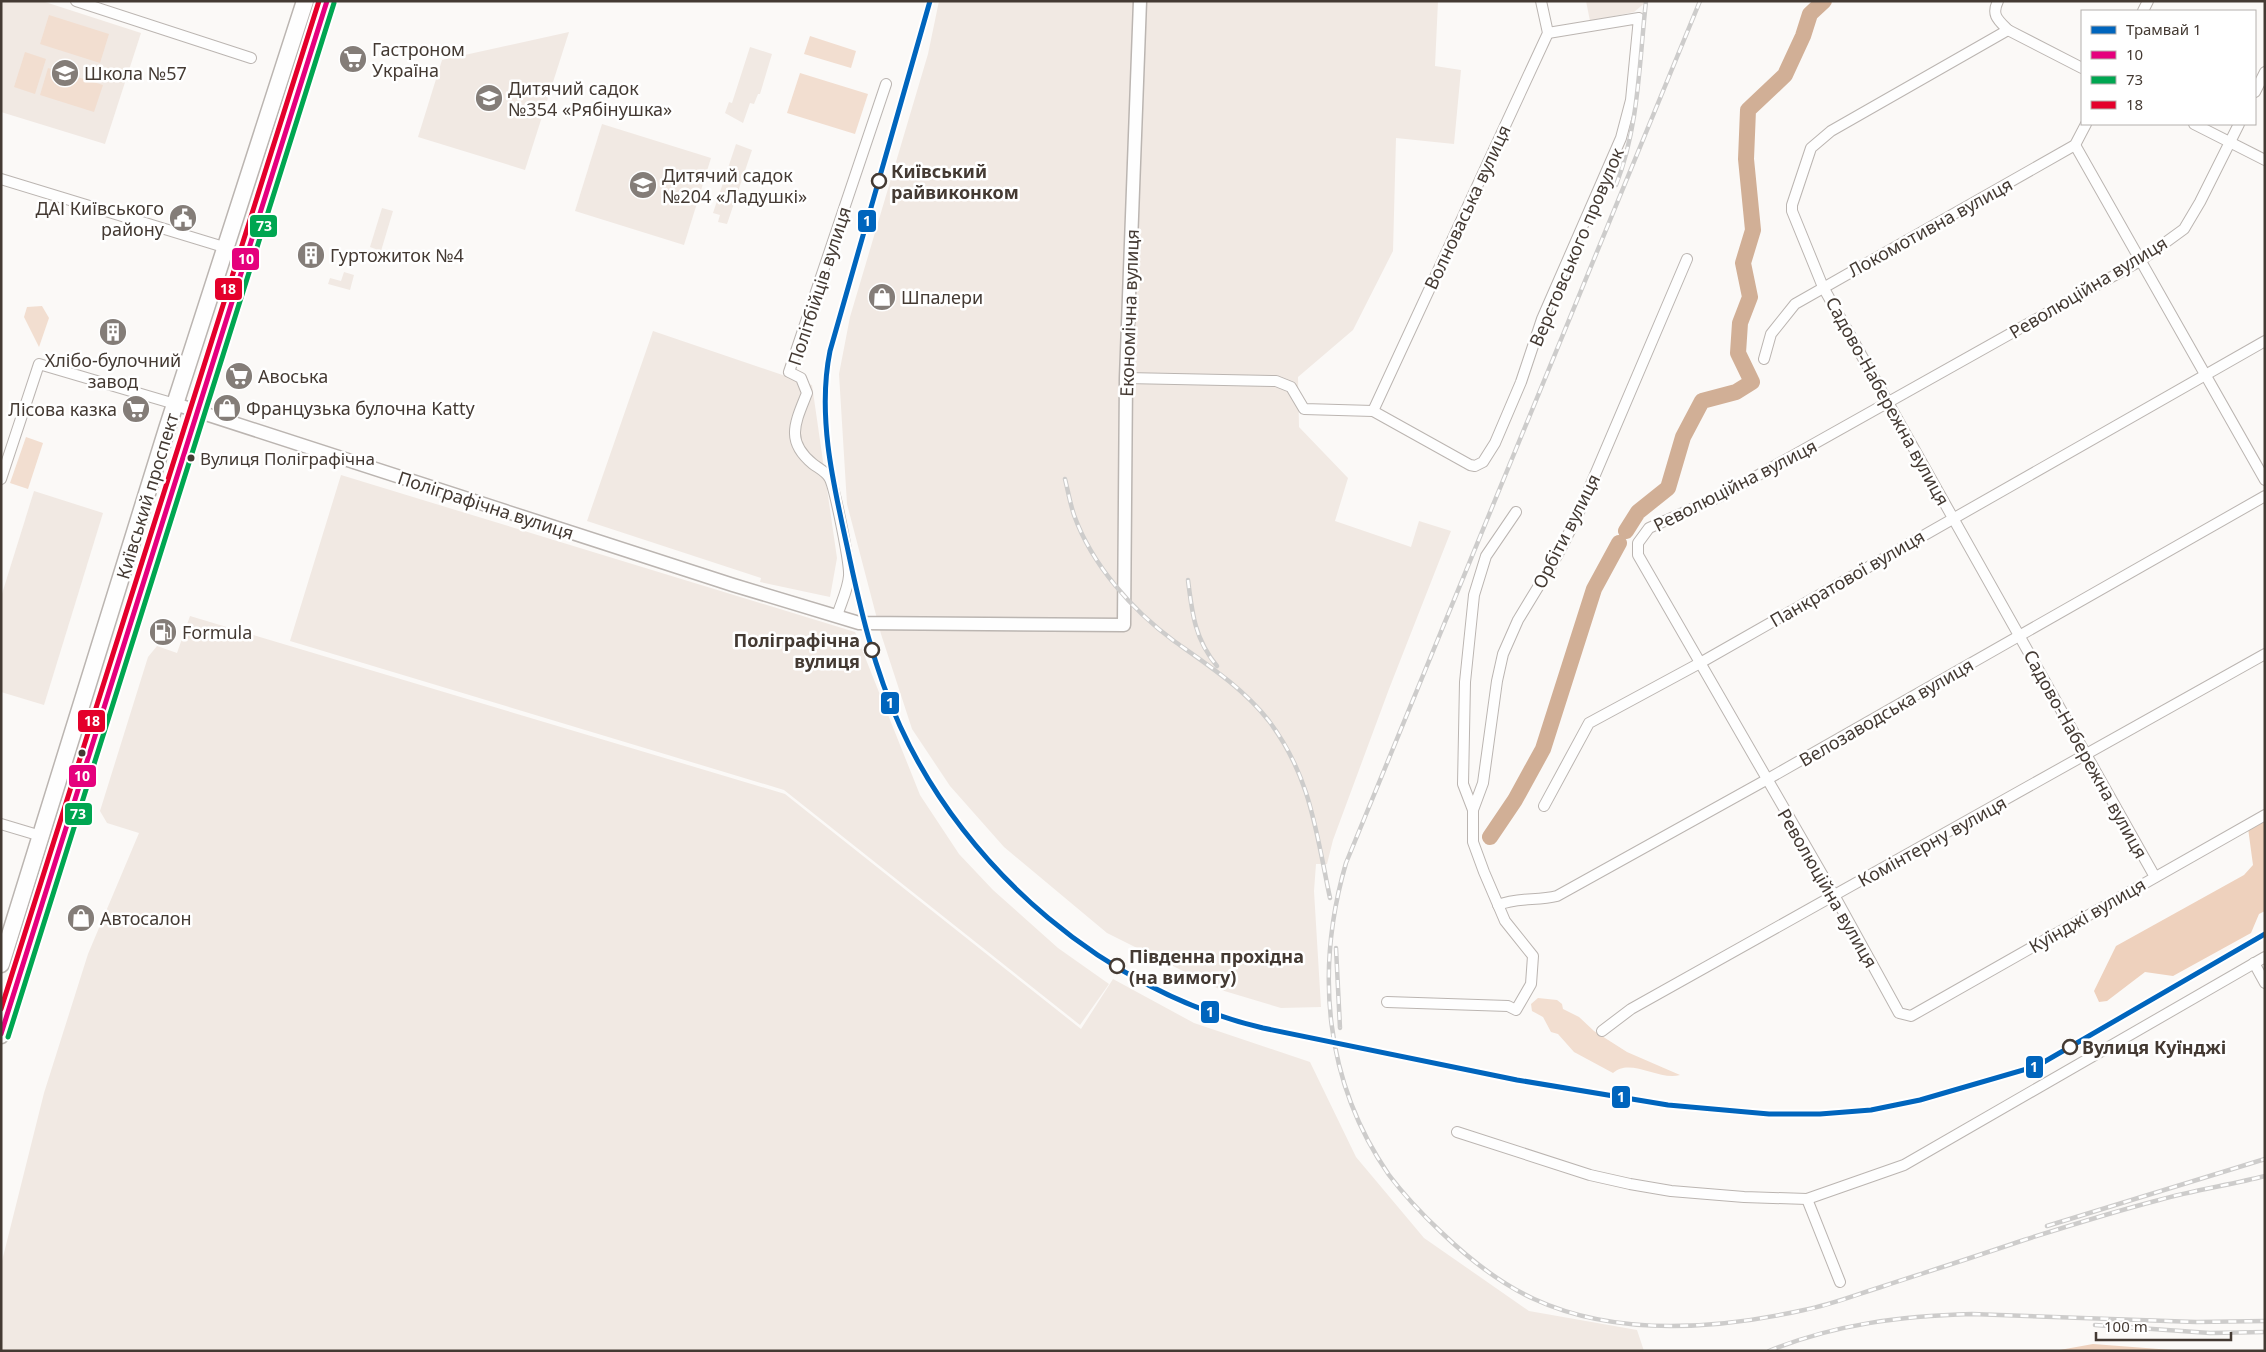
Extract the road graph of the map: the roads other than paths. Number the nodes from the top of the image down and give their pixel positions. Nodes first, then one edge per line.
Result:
1 (76, 1) edge
2 (305, 1) edge
3 (327, 1) edge
4 (1140, 1) edge
5 (1541, 1) edge
6 (1998, 1) edge
7 (2008, 30) junction
8 (1548, 33) junction
9 (251, 58) dead end
10 (2081, 67) edge
11 (2265, 72) edge
12 (886, 84) dead end
13 (2256, 90) edge
14 (2085, 125) edge
15 (2196, 125) edge
16 (2238, 125) edge
17 (2230, 142) junction
18 (2075, 145) junction
19 (2265, 160) edge
20 (1, 179) edge
21 (227, 248) junction
22 (1688, 259) dead end
23 (2140, 261) junction
24 (1823, 287) junction
25 (2265, 341) edge
26 (1764, 359) dead end
27 (2205, 375) junction
28 (1126, 378) junction
29 (1887, 403) junction
30 (176, 404) junction
31 (197, 411) junction
32 (1373, 411) junction
33 (1, 480) edge
34 (2265, 480) edge
35 (2265, 496) edge
36 (1516, 512) dead end
37 (1953, 518) junction
38 (837, 616) junction
39 (1124, 625) joint
40 (2019, 636) junction
41 (2265, 654) edge
42 (1700, 663) junction
43 (2087, 754) junction
44 (1766, 780) junction
45 (1544, 806) dead end
46 (1473, 810) junction
47 (2265, 815) edge
48 (1, 824) edge
49 (41, 836) junction
50 (2155, 877) junction
51 (1834, 895) junction
52 (1498, 905) junction
53 (2265, 957) edge
54 (2254, 963) junction
55 (1, 964) edge
56 (2265, 983) edge
57 (1387, 1002) dead end
58 (1911, 1016) joint
59 (1602, 1032) dead end
60 (1, 1035) edge
61 (1457, 1132) dead end
62 (1807, 1199) junction
63 (1840, 1282) dead end

1 - 9 street
2 - 21 main road, Київський проспект
3 - 31 main road, Київський проспект
4 - 28 street, Економічна вулиця
5 - 8 street
6 - 7 street
7 - 10 street
7 - 24 street, Садово-Набережна вулиця
8 - 32 street, Волноваська вулиця
8 - 32 street, Верстовського провулок
11 - 13 street
12 - 38 street, Політбійців вулиця
14 - 18 street
15 - 17 street
16 - 17 street, Революційна вулиця
17 - 19 street
17 - 23 street, Революційна вулиця
18 - 23 street
18 - 24 street, Локомотивна вулиця
20 - 21 street
21 - 30 main road, Київський проспект
22 - 46 street, Орбіти вулиця
23 - 27 street
23 - 29 street, Революційна вулиця
24 - 26 street, Локомотивна вулиця
24 - 29 street, Садово-Набережна вулиця
25 - 27 street, Панкратової вулиця
27 - 34 street
27 - 37 street, Панкратової вулиця
28 - 32 street
28 - 39 street, Економічна вулиця
29 - 37 street, Садово-Набережна вулиця
29 - 42 street, Революційна вулиця
30 - 31 street, Поліграфічна вулиця
30 - 33 street
30 - 49 main road, Київський проспект
31 - 38 street, Поліграфічна вулиця
31 - 60 main road, Київський проспект
35 - 40 street, Велозаводська вулиця
36 - 46 street
37 - 40 street, Садово-Набережна вулиця
37 - 42 street, Панкратової вулиця
38 - 39 street, Поліграфічна вулиця
40 - 43 street, Садово-Набережна вулиця
40 - 44 street, Велозаводська вулиця
41 - 43 street, Комінтерну вулиця
42 - 44 street, Революційна вулиця
42 - 45 street, Панкратової вулиця
43 - 50 street, Садово-Набережна вулиця
43 - 51 street, Комінтерну вулиця
44 - 51 street, Революційна вулиця
44 - 52 street, Велозаводська вулиця
46 - 52 street
47 - 50 street, Куїнджі вулиця
48 - 49 street
49 - 55 main road, Київський проспект
50 - 58 street, Куїнджі вулиця
51 - 58 street, Революційна вулиця
51 - 59 street, Комінтерну вулиця
52 - 57 street
53 - 54 street
54 - 56 street
54 - 62 street
61 - 62 street
62 - 63 street

